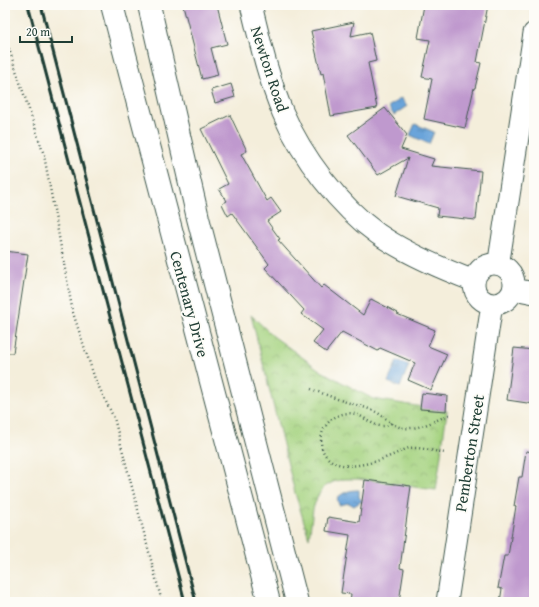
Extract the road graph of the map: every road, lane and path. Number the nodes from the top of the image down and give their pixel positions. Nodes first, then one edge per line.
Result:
1 (112, 5) edge
2 (149, 5) edge
3 (251, 5) edge
4 (534, 33) edge
5 (5, 37) edge
6 (498, 264) junction
7 (474, 281) junction
8 (514, 289) junction
9 (534, 293) edge
10 (492, 304) junction
11 (311, 390) dead end
12 (451, 414) dead end
13 (391, 423) junction
14 (445, 452) dead end
15 (162, 602) edge
16 (269, 602) edge
17 (297, 602) edge
18 (447, 602) edge

1 - 16 highway, Centenary Drive
2 - 17 highway, Centenary Drive
3 - 7 street, Newton Road
4 - 6 street
5 - 15 path
6 - 7 street
6 - 8 street
7 - 10 street
8 - 9 street
8 - 10 street
10 - 18 street, Pemberton Street
11 - 13 path
12 - 13 path
13 - 14 path

